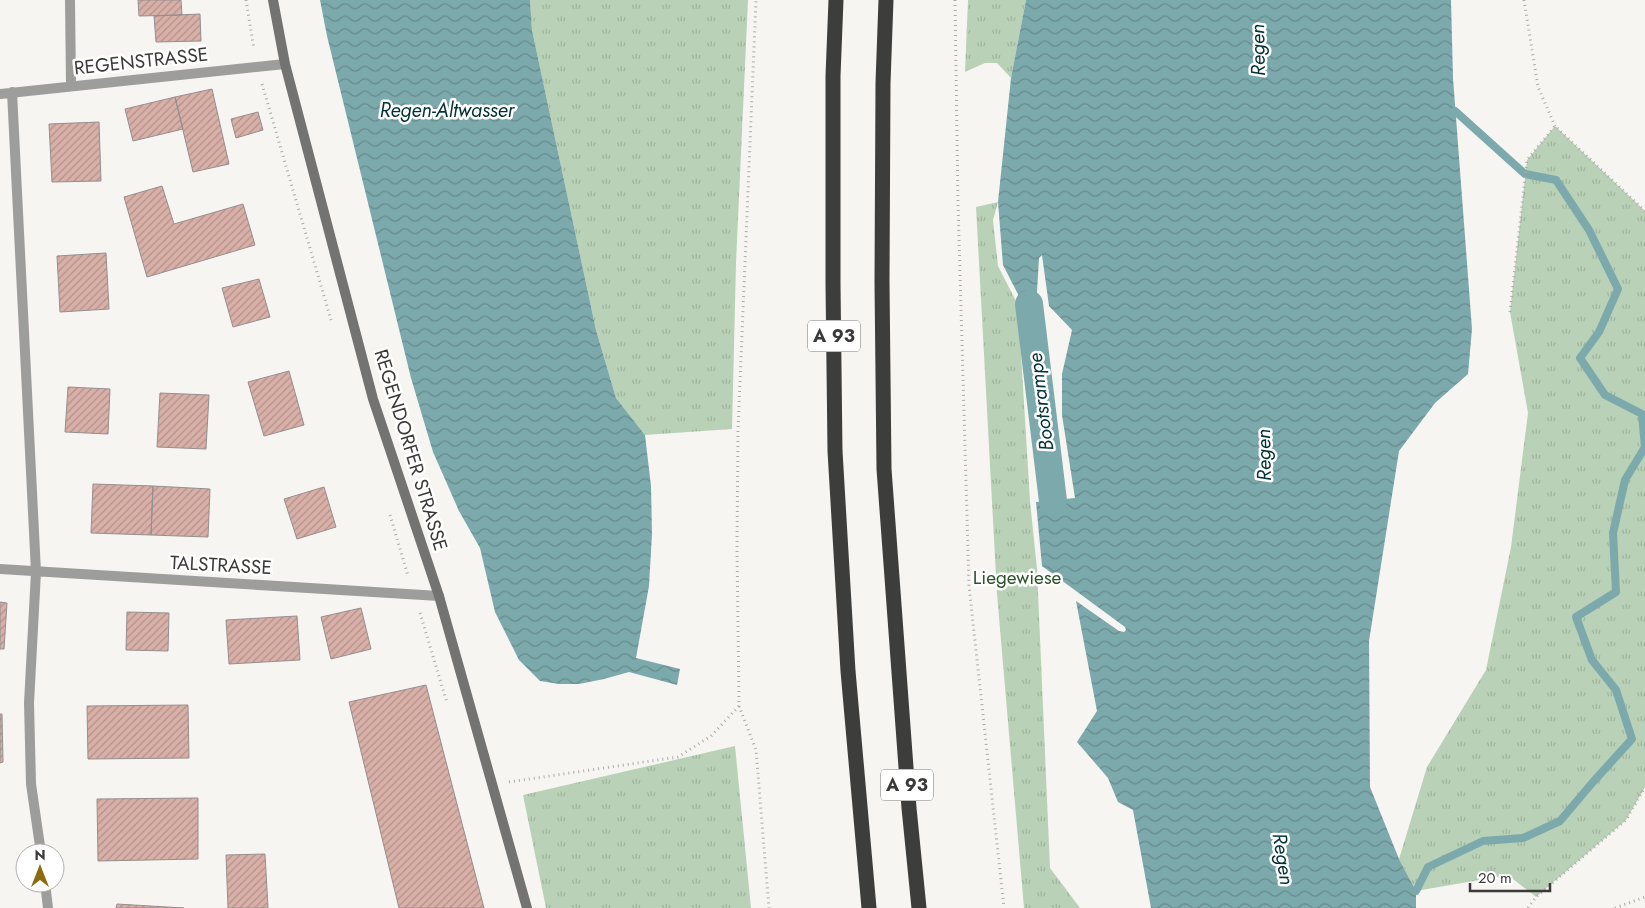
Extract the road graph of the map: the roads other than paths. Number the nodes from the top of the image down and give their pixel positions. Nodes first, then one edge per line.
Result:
1 (70, 0) edge
2 (273, 0) edge
3 (836, 0) edge
4 (886, 0) edge
5 (285, 64) junction
6 (71, 85) junction
7 (12, 92) junction
8 (0, 94) edge
9 (0, 569) edge
10 (36, 572) junction
11 (439, 596) junction
12 (40, 843) edge
13 (46, 893) edge
14 (48, 908) edge
15 (527, 908) edge
16 (869, 908) edge
17 (919, 908) edge

1 - 6 street
2 - 5 street, REGENDORFER STRASSE
3 - 16 highway, A 93
4 - 17 highway, A 93
5 - 6 street, REGENSTRASSE
5 - 11 street, REGENDORFER STRASSE
6 - 7 street, REGENSTRASSE
7 - 8 street, REGENSTRASSE
7 - 10 street
9 - 10 street, TALSTRASSE
10 - 11 street, TALSTRASSE
10 - 12 street
11 - 15 street, REGENDORFER STRASSE
13 - 14 street

